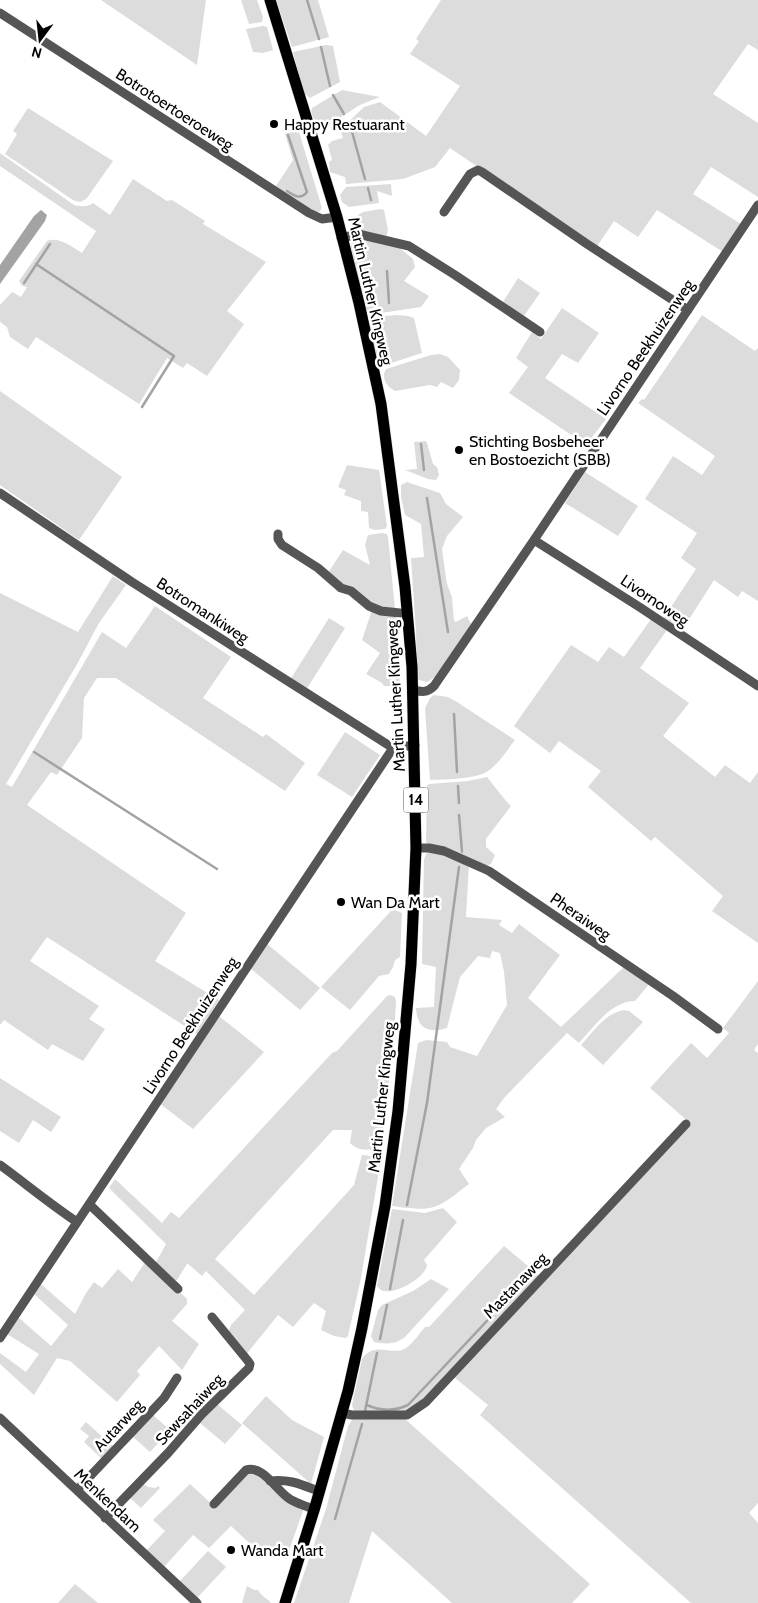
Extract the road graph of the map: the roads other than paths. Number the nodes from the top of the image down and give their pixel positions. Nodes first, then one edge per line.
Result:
1 (270, 0) edge
2 (0, 13) edge
3 (758, 205) edge
4 (444, 212) dead end
5 (337, 218) junction
6 (341, 238) junction
7 (688, 310) junction
8 (540, 332) dead end
9 (0, 493) edge
10 (278, 534) dead end
11 (534, 540) junction
12 (400, 613) dead end
13 (758, 686) edge
14 (413, 690) junction
15 (415, 745) junction
16 (393, 748) junction
17 (416, 848) junction
18 (718, 1029) dead end
19 (686, 1124) dead end
20 (0, 1165) edge
21 (89, 1204) junction
22 (77, 1222) junction
23 (178, 1289) dead end
24 (212, 1317) dead end
25 (0, 1338) edge
26 (177, 1378) dead end
27 (342, 1413) junction
28 (0, 1418) edge
29 (270, 1481) junction
30 (314, 1489) dead end
31 (77, 1490) junction
32 (214, 1504) dead end
33 (308, 1507) dead end
34 (105, 1518) junction
35 (197, 1603) edge
36 (285, 1603) edge

1 - 5 main road, Martin Luther Kingweg / 14
2 - 5 street, Botrotoertoeroeweg
3 - 7 street, Livorno Beekhuizenweg
4 - 7 street
5 - 6 main road, Martin Luther Kingweg / 14
6 - 8 street
6 - 14 main road, Martin Luther Kingweg / 14
7 - 11 street, Livorno Beekhuizenweg
9 - 16 street, Botromankiweg
10 - 12 street
11 - 13 street, Livornoweg
11 - 14 street, Livorno Beekhuizenweg
14 - 15 main road, Martin Luther Kingweg / 14
15 - 16 street
15 - 17 main road, Martin Luther Kingweg / 14
16 - 21 street, Livorno Beekhuizenweg
17 - 18 street, Pheraiweg
17 - 27 main road, Martin Luther Kingweg / 14
19 - 27 street, Mastanaweg
20 - 22 street
21 - 22 street, Livorno Beekhuizenweg
21 - 23 street
22 - 25 street, Livorno Beekhuizenweg
24 - 34 street, Sewsahaiweg
26 - 31 street, Autarweg
27 - 36 main road, Martin Luther Kingweg / 14
28 - 31 street, Menkendam
29 - 30 street
29 - 32 street
29 - 33 street
31 - 34 street, Menkendam
34 - 35 street, Menkendam

